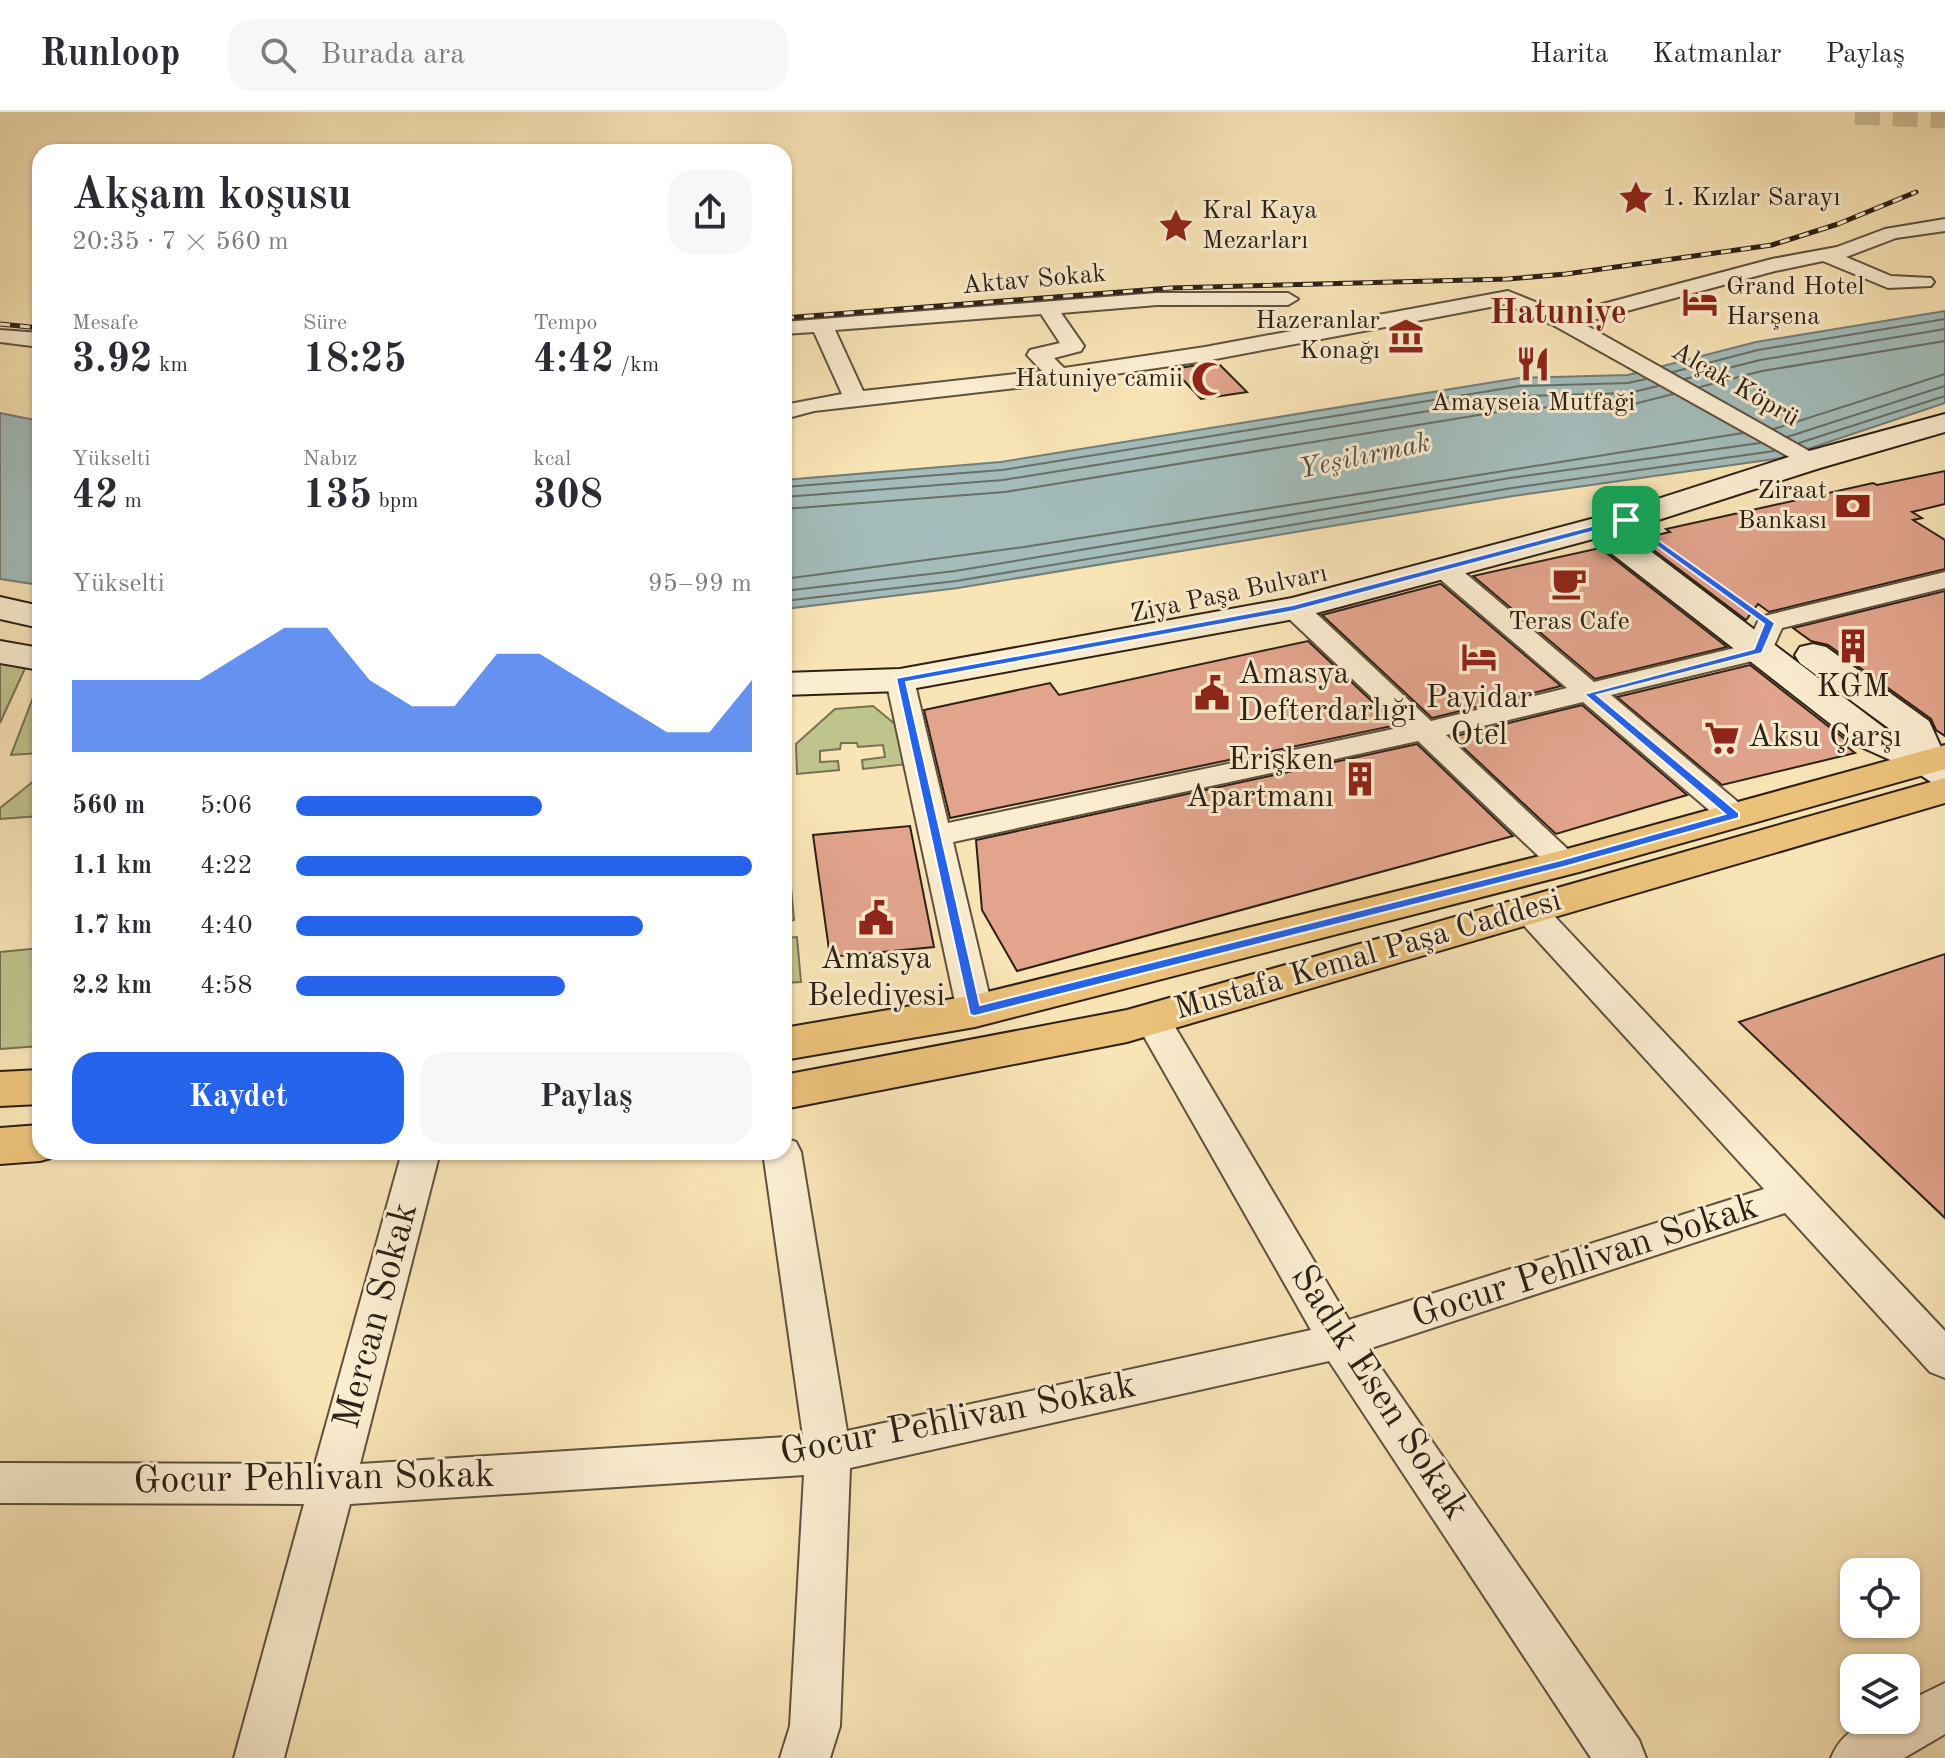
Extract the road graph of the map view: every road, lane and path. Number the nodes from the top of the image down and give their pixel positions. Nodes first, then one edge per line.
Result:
1 (1945, 225) edge
2 (1825, 255) junction
3 (1924, 282) dead end
4 (1288, 299) dead end
5 (1046, 306) junction
6 (1563, 321) junction
7 (822, 325) junction
8 (792, 327) edge
9 (0, 336) edge
10 (32, 339) edge
11 (1059, 375) junction
12 (856, 400) junction
13 (792, 410) edge
14 (1939, 429) edge
15 (1809, 461) junction
16 (1613, 524) junction
17 (1443, 568) junction
18 (1945, 580) edge
19 (0, 608) edge
20 (1294, 608) junction
21 (32, 615) edge
22 (1764, 637) junction
23 (0, 652) edge
24 (32, 658) edge
25 (792, 658) edge
26 (900, 680) junction
27 (792, 684) edge
28 (1589, 694) junction
29 (1425, 731) junction
30 (1941, 771) edge
31 (1734, 815) junction
32 (934, 836) junction
33 (1564, 863) junction
34 (1529, 910) junction
35 (975, 1011) junction
36 (1152, 1019) junction
37 (792, 1043) edge
38 (32, 1087) edge
39 (0, 1089) edge
40 (792, 1090) edge
41 (32, 1144) edge
42 (0, 1146) edge
43 (419, 1160) edge
44 (783, 1160) edge
45 (1793, 1195) junction
46 (1339, 1341) junction
47 (1945, 1360) edge
48 (828, 1454) junction
49 (0, 1483) edge
50 (333, 1484) junction
51 (1945, 1707) edge
52 (259, 1758) edge
53 (805, 1758) edge
54 (1621, 1758) edge
55 (1856, 1758) edge

1 - 2 street
2 - 3 street
2 - 6 street
4 - 5 street, Aktav Sokak
5 - 7 street, Aktav Sokak
5 - 11 street
6 - 11 street, Alçak Köprü
6 - 15 street, Alçak Köprü
7 - 8 street, Aktav Sokak
7 - 12 street
9 - 10 street
11 - 12 street
12 - 13 street
14 - 15 street, Ziya Paşa Bulvarı
15 - 16 street, Ziya Paşa Bulvarı
15 - 25 street, Ziya Paşa Bulvarı
16 - 17 street, Ziya Paşa Bulvarı
16 - 22 street
17 - 20 street, Ziya Paşa Bulvarı
17 - 28 street
18 - 22 street
19 - 21 street
20 - 26 street, Ziya Paşa Bulvarı
20 - 29 street
22 - 28 street
22 - 30 street
23 - 24 street
26 - 27 street, Ziya Paşa Bulvarı
26 - 32 street
28 - 29 street
28 - 31 street
29 - 32 street
29 - 33 street
30 - 31 main road, Mustafa Kemal Paşa Caddesi
30 - 34 main road, Mustafa Kemal Paşa Caddesi
31 - 33 main road, Mustafa Kemal Paşa Caddesi
32 - 35 street
33 - 35 main road, Mustafa Kemal Paşa Caddesi
34 - 36 main road, Mustafa Kemal Paşa Caddesi
34 - 45 street
35 - 37 main road, Mustafa Kemal Paşa Caddesi
36 - 40 main road, Mustafa Kemal Paşa Caddesi
36 - 46 street, Sadık Esen Sokak
38 - 39 main road
41 - 42 main road
43 - 50 street, Mercan Sokak
44 - 48 street
45 - 46 street, Gocur Pehlivan Sokak
45 - 47 street
46 - 48 street, Gocur Pehlivan Sokak
46 - 54 street, Sadık Esen Sokak
48 - 50 street, Gocur Pehlivan Sokak
48 - 53 street
49 - 50 street, Gocur Pehlivan Sokak
50 - 52 street, Mercan Sokak
51 - 55 street

